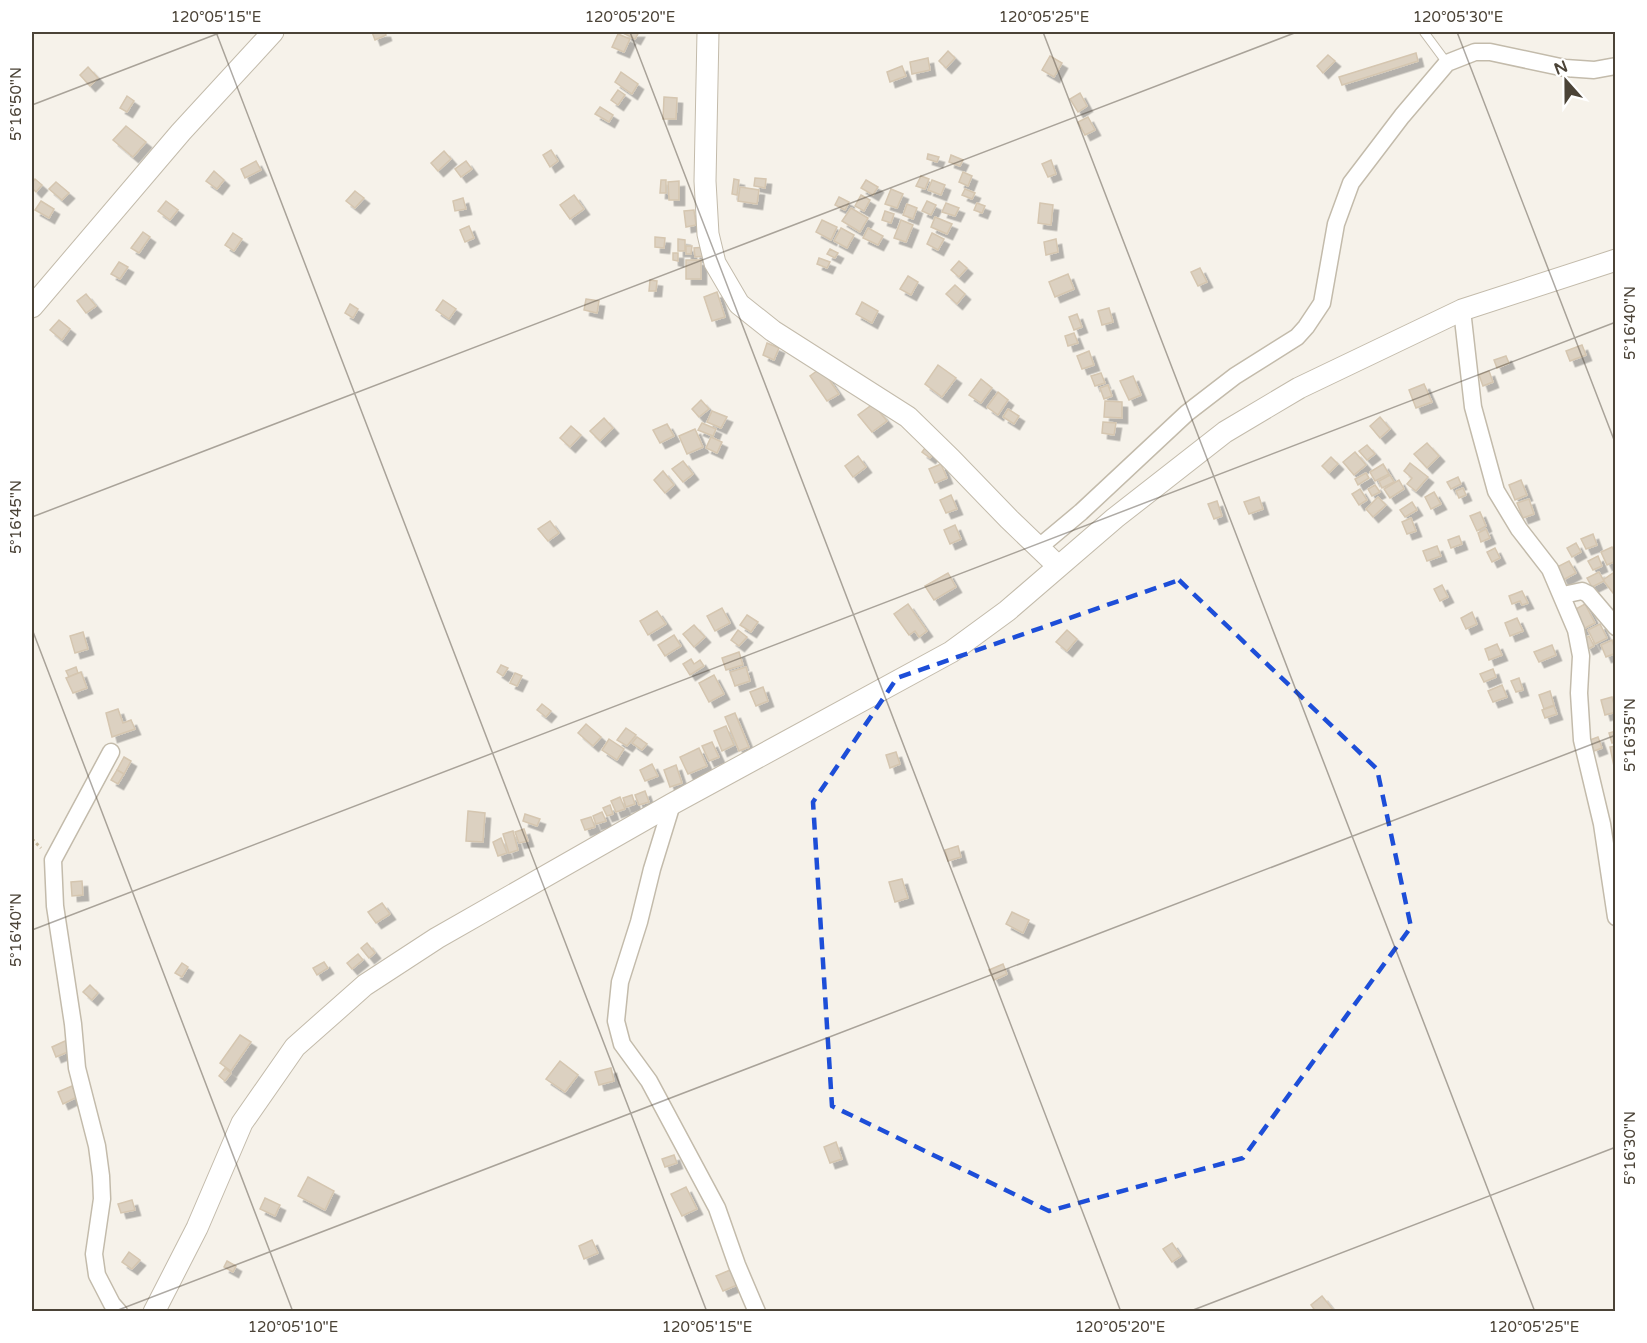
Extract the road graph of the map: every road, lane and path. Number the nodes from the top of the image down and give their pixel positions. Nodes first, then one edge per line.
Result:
1 (273, 32) edge
2 (708, 32) edge
3 (1424, 32) edge
4 (1447, 63) junction
5 (1616, 66) edge
6 (1616, 260) edge
7 (32, 308) edge
8 (1462, 310) junction
9 (1038, 548) junction
10 (1058, 566) junction
11 (1563, 595) junction
12 (1616, 627) edge
13 (111, 752) dead end
14 (672, 804) junction
15 (1616, 917) edge
16 (119, 1311) edge
17 (154, 1311) edge
18 (757, 1311) edge

1 - 7 street
2 - 9 street
3 - 4 lane
4 - 5 street
4 - 9 street
6 - 8 street
8 - 10 street
8 - 11 street
9 - 10 street
10 - 14 street
11 - 12 street
11 - 15 street
13 - 16 street
14 - 17 street
14 - 18 street

